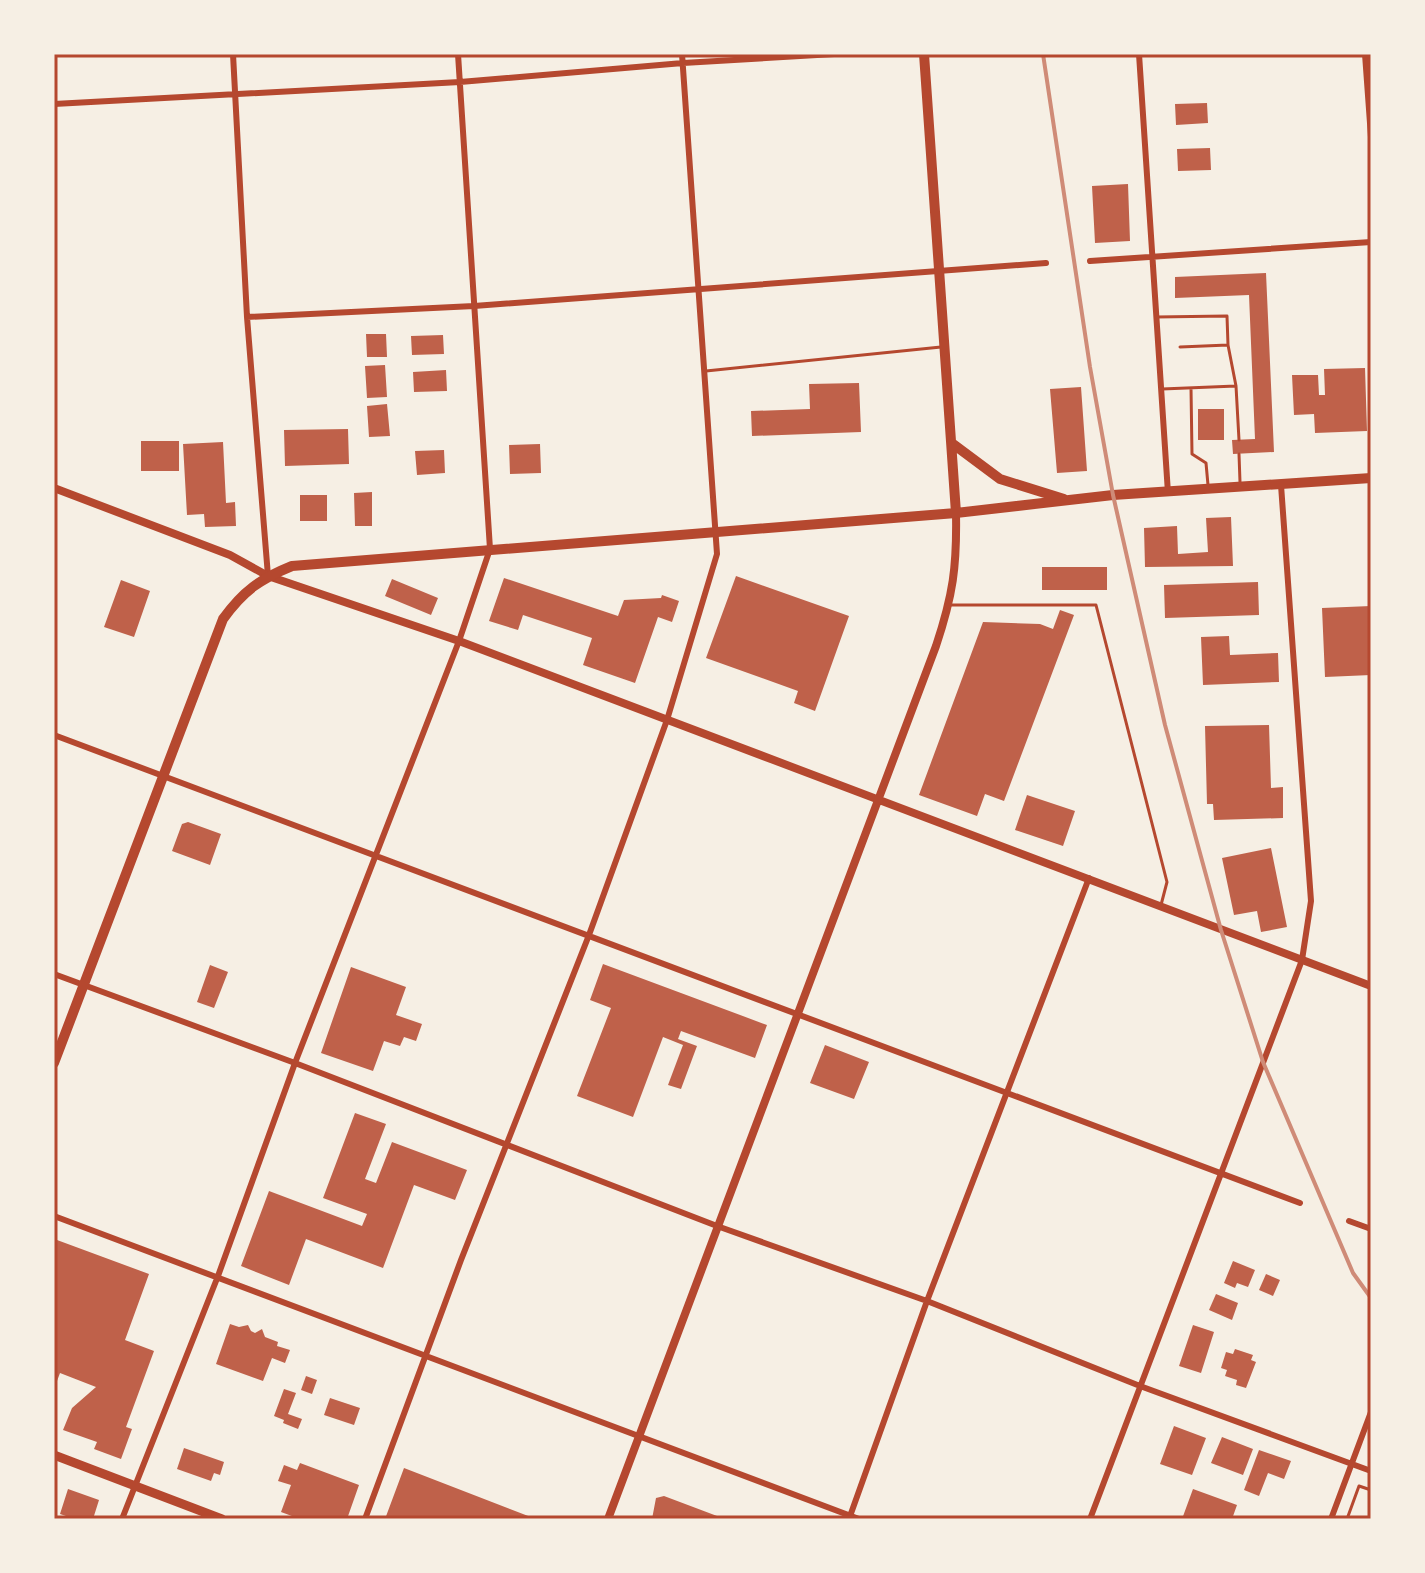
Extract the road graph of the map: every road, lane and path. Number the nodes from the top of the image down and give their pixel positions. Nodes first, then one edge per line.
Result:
1 (233, 54) edge
2 (458, 54) edge
3 (682, 54) edge
4 (834, 54) edge
5 (924, 54) edge
6 (1139, 54) edge
7 (1365, 54) edge
8 (683, 63) junction
9 (460, 82) junction
10 (236, 95) junction
11 (54, 104) edge
12 (1371, 137) edge
13 (1371, 242) edge
14 (1152, 256) junction
15 (1090, 261) dead end
16 (1046, 263) dead end
17 (940, 273) junction
18 (699, 288) junction
19 (474, 306) junction
20 (247, 317) junction
21 (1156, 317) junction
22 (1228, 345) junction
23 (945, 347) junction
24 (1180, 347) dead end
25 (704, 371) junction
26 (1236, 386) junction
27 (1191, 388) junction
28 (1161, 389) junction
29 (1239, 440) dead end
30 (953, 444) junction
31 (1239, 454) dead end
32 (1371, 478) edge
33 (1281, 485) junction
34 (54, 488) edge
35 (1241, 488) junction
36 (1208, 490) junction
37 (1168, 493) junction
38 (1069, 500) junction
39 (956, 513) junction
40 (717, 532) junction
41 (490, 549) junction
42 (268, 576) junction
43 (950, 605) junction
44 (459, 641) junction
45 (667, 720) junction
46 (54, 735) edge
47 (164, 775) junction
48 (878, 801) junction
49 (375, 854) junction
50 (1089, 878) junction
51 (1161, 906) junction
52 (589, 935) junction
53 (1302, 960) junction
54 (54, 974) edge
55 (83, 985) junction
56 (1371, 986) edge
57 (796, 1015) junction
58 (54, 1063) edge
59 (295, 1063) junction
60 (1006, 1091) junction
61 (505, 1145) junction
62 (1221, 1173) junction
63 (1300, 1203) dead end
64 (54, 1216) edge
65 (1349, 1221) dead end
66 (717, 1226) junction
67 (1371, 1229) edge
68 (218, 1276) junction
69 (927, 1301) junction
70 (424, 1355) junction
71 (1140, 1386) junction
72 (1371, 1412) edge
73 (639, 1436) junction
74 (54, 1455) edge
75 (1352, 1464) junction
76 (1371, 1471) edge
77 (134, 1486) junction
78 (1371, 1490) edge
79 (850, 1517) edge
80 (215, 1518) edge
81 (122, 1519) edge
82 (365, 1519) edge
83 (608, 1519) edge
84 (859, 1519) edge
85 (1090, 1519) edge
86 (1331, 1519) edge
87 (1347, 1519) edge

1 - 10 street
2 - 9 street
3 - 8 street
4 - 8 street
5 - 17 main road
6 - 14 street
7 - 12 street
8 - 9 street
8 - 18 street
9 - 10 street
9 - 19 street
10 - 11 street
10 - 20 street
13 - 14 street
14 - 15 street
14 - 21 street
16 - 17 street
17 - 18 street
17 - 23 main road
18 - 19 street
18 - 25 street
19 - 20 street
19 - 41 street
20 - 42 street
21 - 22 lane
21 - 28 street
22 - 24 lane
22 - 26 lane
23 - 25 lane
23 - 30 main road
25 - 40 street
26 - 27 lane
26 - 29 lane
27 - 28 lane
27 - 36 lane
28 - 37 street
30 - 38 main road
30 - 39 main road
31 - 35 lane
32 - 33 main road
33 - 35 main road
33 - 53 street
34 - 42 street
35 - 36 main road
36 - 37 main road
37 - 38 main road
38 - 39 main road
39 - 40 main road
39 - 43 street
40 - 41 main road
40 - 45 street
41 - 42 main road
41 - 44 street
42 - 44 street
42 - 47 main road
43 - 48 street
43 - 51 lane
44 - 45 street
44 - 49 street
45 - 48 street
45 - 52 street
46 - 47 street
47 - 49 street
47 - 55 main road
48 - 50 street
48 - 57 street
49 - 52 street
49 - 59 street
50 - 51 street
50 - 60 street
51 - 53 street
52 - 57 street
52 - 61 street
53 - 56 street
53 - 62 street
54 - 55 street
55 - 58 main road
55 - 59 street
57 - 60 street
57 - 66 street
59 - 61 street
59 - 68 street
60 - 62 street
60 - 69 street
61 - 66 street
61 - 70 street
62 - 63 street
62 - 71 street
64 - 68 street
65 - 67 street
66 - 69 street
66 - 73 street
68 - 70 street
68 - 77 street
69 - 71 street
69 - 79 street
70 - 73 street
70 - 82 street
71 - 75 street
71 - 85 street
72 - 75 street
73 - 79 street
73 - 83 street
74 - 77 main road
75 - 76 street
75 - 86 street
77 - 80 main road
77 - 81 street
78 - 87 path
79 - 84 street

